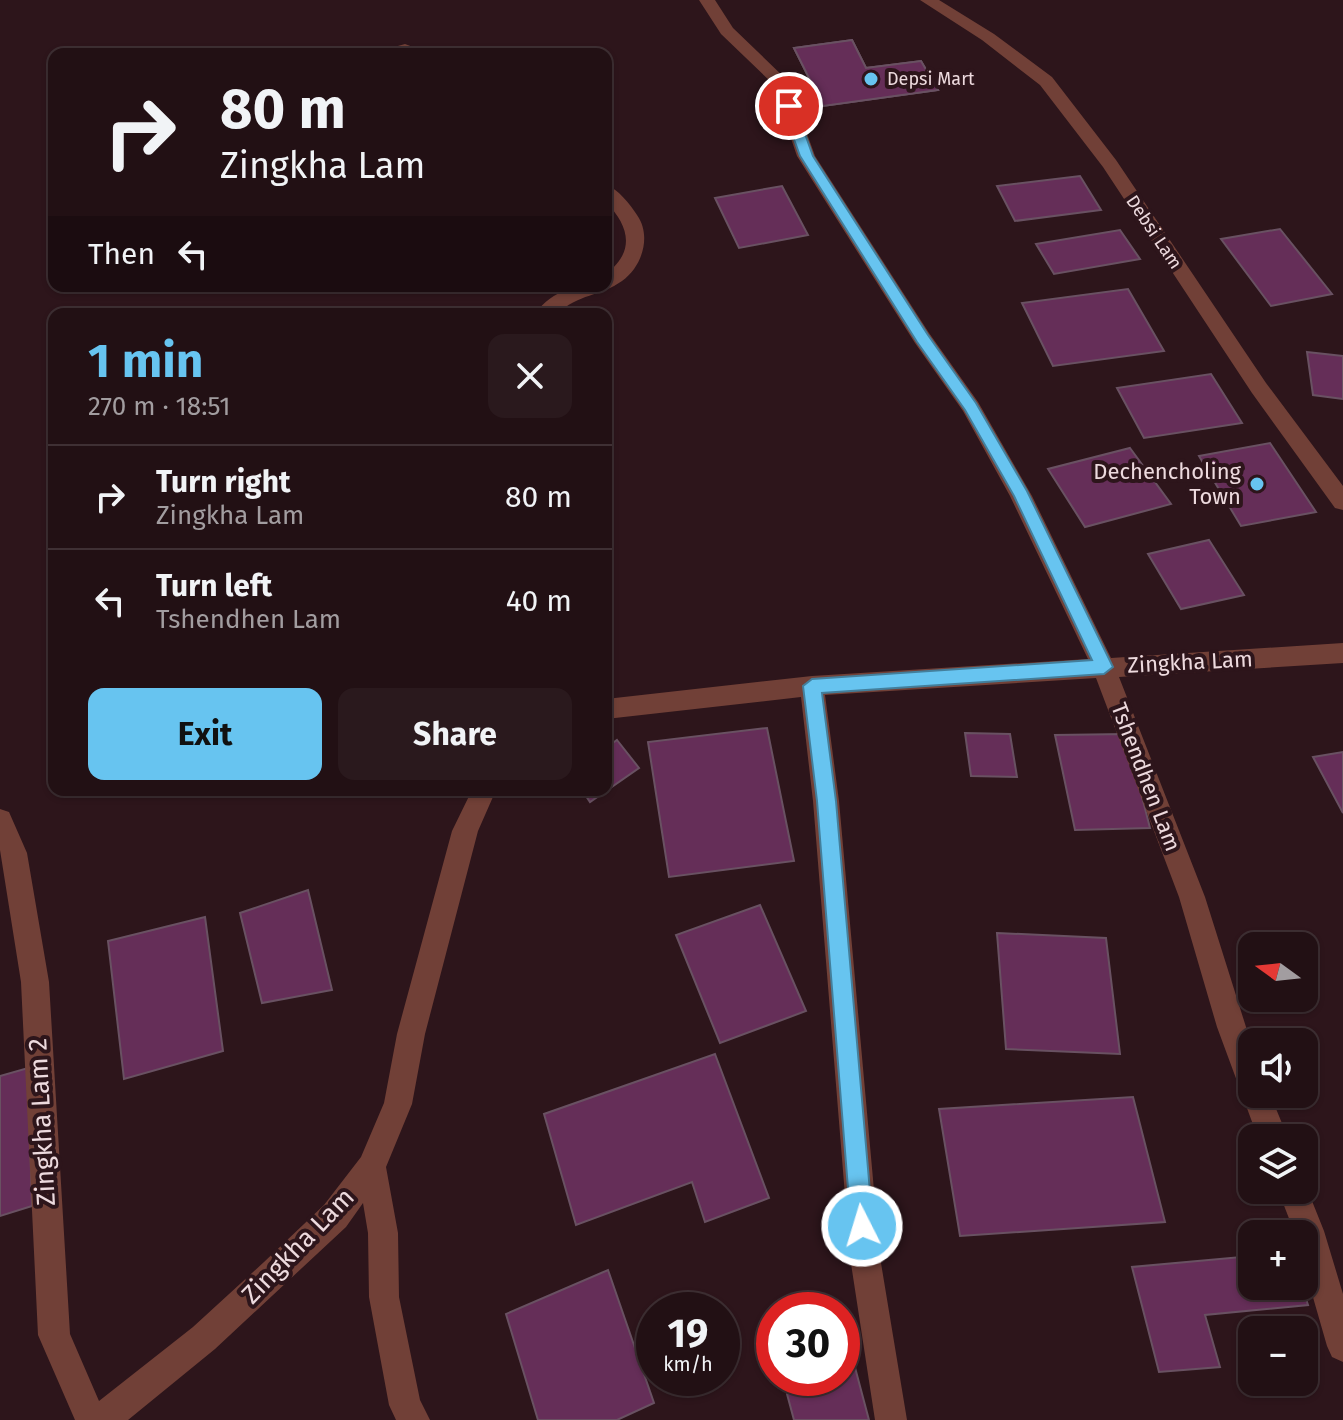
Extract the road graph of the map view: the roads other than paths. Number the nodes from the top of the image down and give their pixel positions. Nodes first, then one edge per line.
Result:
1 (707, 0) edge
2 (928, 0) edge
3 (612, 198) edge
4 (612, 280) edge
5 (577, 292) edge
6 (552, 308) edge
7 (1343, 502) edge
8 (1343, 653) edge
9 (1104, 667) junction
10 (812, 686) junction
11 (612, 708) edge
12 (481, 796) edge
13 (0, 820) edge
14 (1238, 1046) edge
15 (371, 1167) junction
16 (1298, 1204) edge
17 (1343, 1346) edge
18 (91, 1420) edge
19 (102, 1420) edge
20 (414, 1420) edge
21 (891, 1420) edge

1 - 9 street, Tshendhen Lam
2 - 7 street, Debsi Lam
3 - 4 street
5 - 6 street
8 - 9 street, Zingkha Lam
9 - 10 street, Zingkha Lam
9 - 14 street, Tshendhen Lam
10 - 11 street, Zingkha Lam
10 - 21 street
12 - 15 street, Zingkha Lam
13 - 18 street, Zingkha Lam 2
15 - 19 street, Zingkha Lam
15 - 20 street
16 - 17 street

